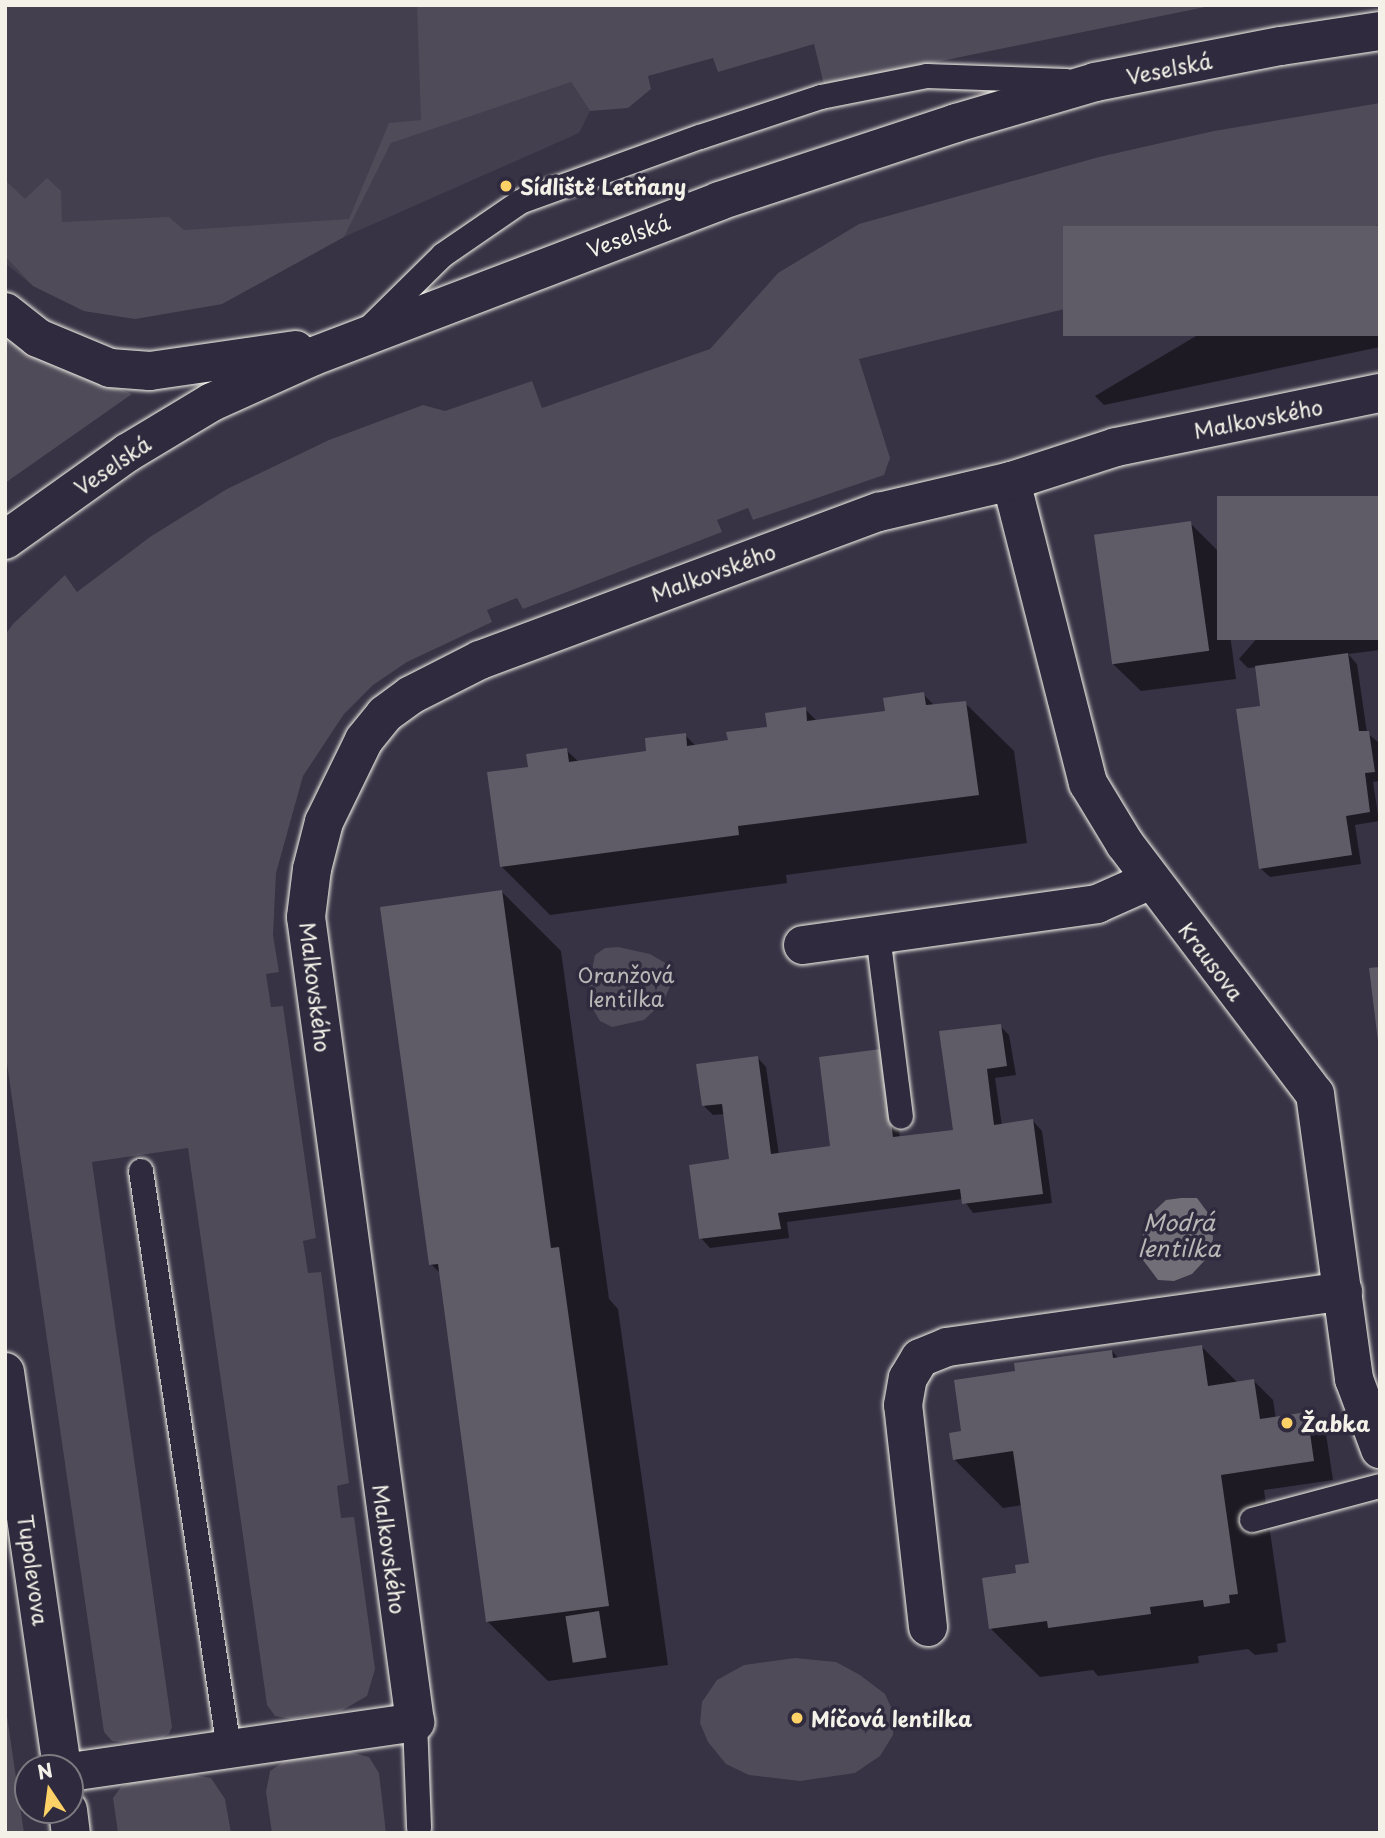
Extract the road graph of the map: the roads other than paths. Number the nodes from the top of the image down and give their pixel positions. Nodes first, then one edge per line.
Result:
1 (1380, 31) edge
2 (1095, 82) junction
3 (5, 312) edge
4 (356, 340) junction
5 (1380, 393) edge
6 (1011, 481) junction
7 (5, 540) edge
8 (1152, 880) junction
9 (878, 935) junction
10 (803, 945) dead end
11 (901, 1116) dead end
12 (141, 1171) dead end
13 (1343, 1291) junction
14 (5, 1372) edge
15 (1380, 1449) edge
16 (1380, 1486) edge
17 (1252, 1520) dead end
18 (928, 1628) dead end
19 (415, 1723) junction
20 (229, 1749) junction
21 (60, 1754) edge
22 (84, 1770) edge
23 (419, 1828) dead end

1 - 2 street, Veselská
2 - 4 street, Veselská
2 - 4 lane
3 - 4 street
4 - 7 street, Veselská
5 - 6 street, Malkovského
6 - 8 street, Krausova
6 - 19 street, Malkovského
8 - 9 street
8 - 13 street, Krausova
9 - 10 street
9 - 11 lane
12 - 20 lane
13 - 15 street, Krausova
13 - 18 street
14 - 21 street, Tupolevova
16 - 17 lane
19 - 20 street
19 - 23 lane
20 - 22 street

